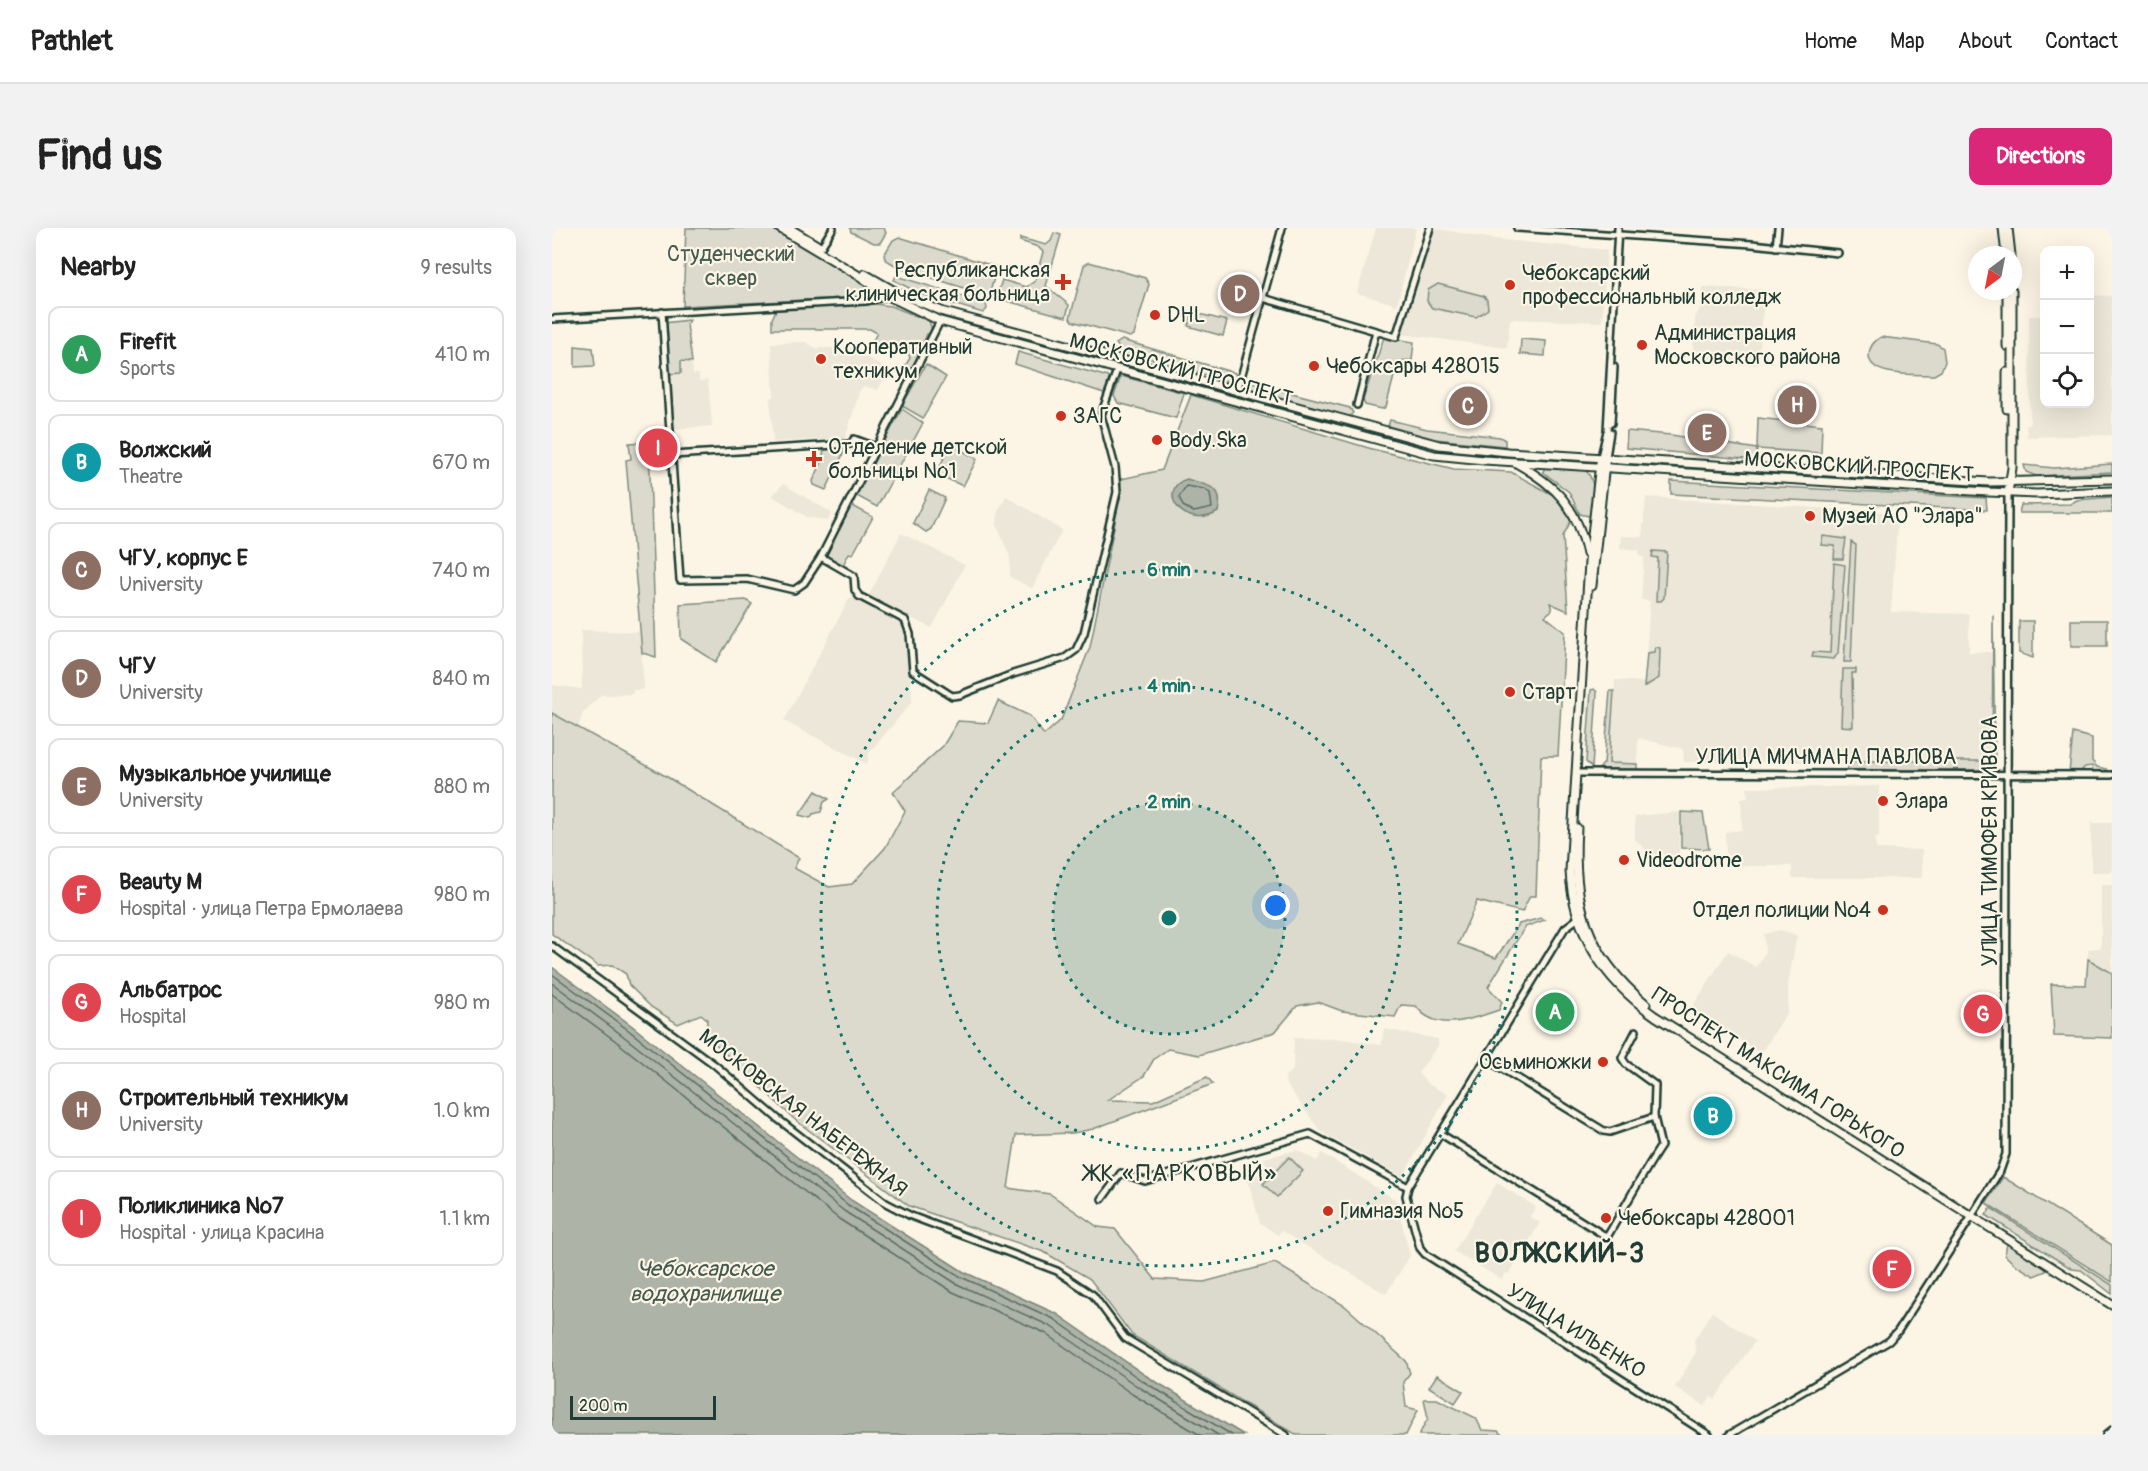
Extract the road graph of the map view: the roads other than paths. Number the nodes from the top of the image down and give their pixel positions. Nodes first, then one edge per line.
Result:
1 (779, 228) edge
2 (789, 228) edge
3 (833, 228) edge
4 (1282, 228) edge
5 (1430, 228) edge
6 (1517, 228) edge
7 (1620, 228) edge
8 (1778, 228) edge
9 (2003, 228) edge
10 (2008, 228) edge
11 (1620, 236) junction
12 (2007, 246) edge
13 (2008, 246) edge
14 (821, 247) junction
15 (1776, 247) junction
16 (1838, 253) dead end
17 (891, 293) junction
18 (1263, 298) junction
19 (2010, 300) edge
20 (662, 312) junction
21 (944, 312) junction
22 (552, 319) edge
23 (940, 321) junction
24 (977, 321) junction
25 (974, 330) junction
26 (1376, 331) junction
27 (1117, 370) junction
28 (1238, 392) junction
29 (1357, 405) dead end
30 (1342, 421) junction
31 (1339, 431) junction
32 (876, 447) junction
33 (672, 455) junction
34 (1604, 457) junction
35 (1513, 462) junction
36 (1602, 467) junction
37 (2112, 479) edge
38 (2009, 482) junction
39 (2112, 491) edge
40 (2008, 493) junction
41 (821, 557) junction
42 (1589, 562) junction
43 (1583, 686) junction
44 (1578, 774) junction
45 (2007, 775) junction
46 (2112, 775) edge
47 (1580, 918) junction
48 (552, 946) edge
49 (1636, 1031) dead end
50 (1486, 1059) junction
51 (1654, 1117) junction
52 (1441, 1134) junction
53 (1408, 1187) junction
54 (1102, 1199) dead end
55 (1973, 1214) junction
56 (2112, 1300) edge
57 (2112, 1305) edge
58 (2112, 1430) edge
59 (1286, 1435) edge
60 (1709, 1435) edge
61 (1730, 1435) edge
62 (2106, 1435) edge

1 - 17 main road, МОСКОВСКИЙ ПРОСПЕКТ
2 - 14 main road, МОСКОВСКИЙ ПРОСПЕКТ
3 - 14 street
4 - 18 street
5 - 26 street
6 - 11 street
7 - 11 street
8 - 15 street
9 - 12 main road
10 - 13 main road
11 - 15 street
11 - 34 street
14 - 17 main road, МОСКОВСКИЙ ПРОСПЕКТ
15 - 16 street
17 - 20 street
17 - 21 main road, МОСКОВСКИЙ ПРОСПЕКТ
17 - 23 main road, МОСКОВСКИЙ ПРОСПЕКТ
18 - 26 street
18 - 28 street
19 - 38 main road
20 - 22 street
20 - 33 street
21 - 23 main road
21 - 24 main road, МОСКОВСКИЙ ПРОСПЕКТ
23 - 25 main road, МОСКОВСКИЙ ПРОСПЕКТ
23 - 32 street
24 - 25 main road
24 - 28 main road, МОСКОВСКИЙ ПРОСПЕКТ
25 - 27 main road, МОСКОВСКИЙ ПРОСПЕКТ
26 - 29 street
27 - 31 main road, МОСКОВСКИЙ ПРОСПЕКТ
27 - 41 street
28 - 30 main road, МОСКОВСКИЙ ПРОСПЕКТ
30 - 31 main road
30 - 34 main road, МОСКОВСКИЙ ПРОСПЕКТ
31 - 35 main road, МОСКОВСКИЙ ПРОСПЕКТ
32 - 33 street
32 - 41 street
33 - 41 street
34 - 36 main road
34 - 38 main road, МОСКОВСКИЙ ПРОСПЕКТ
35 - 36 main road, МОСКОВСКИЙ ПРОСПЕКТ
35 - 42 main road
36 - 40 main road, МОСКОВСКИЙ ПРОСПЕКТ
36 - 42 main road
36 - 43 main road
37 - 38 main road, МОСКОВСКИЙ ПРОСПЕКТ
38 - 40 main road
39 - 40 main road, МОСКОВСКИЙ ПРОСПЕКТ
40 - 45 street, УЛИЦА ТИМОФЕЯ КРИВОВА
42 - 43 main road
43 - 44 main road, ПРОСПЕКТ МАКСИМА ГОРЬКОГО
44 - 45 street, УЛИЦА МИЧМАНА ПАВЛОВА
44 - 47 main road, ПРОСПЕКТ МАКСИМА ГОРЬКОГО
45 - 46 street, УЛИЦА МИЧМАНА ПАВЛОВА
45 - 55 street, УЛИЦА ТИМОФЕЯ КРИВОВА
47 - 50 street
47 - 55 main road, ПРОСПЕКТ МАКСИМА ГОРЬКОГО
48 - 59 street, МОСКОВСКАЯ НАБЕРЕЖНАЯ
49 - 51 street
50 - 51 street
50 - 52 street
51 - 52 street
52 - 53 street
53 - 54 street
53 - 60 street, УЛИЦА ИЛЬЕНКО
55 - 56 main road, ПРОСПЕКТ МАКСИМА ГОРЬКОГО
55 - 57 main road, ПРОСПЕКТ МАКСИМА ГОРЬКОГО
55 - 61 street, УЛИЦА ТИМОФЕЯ КРИВОВА
58 - 62 street

